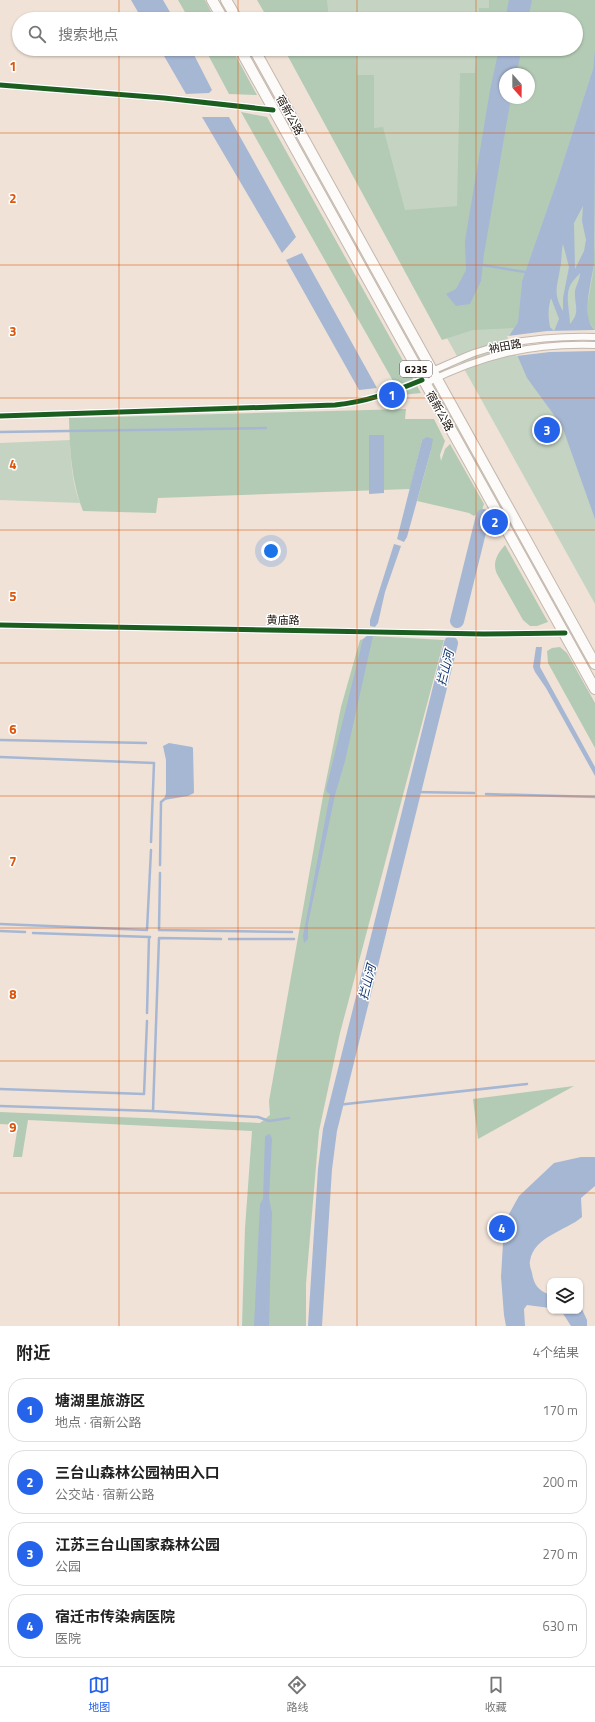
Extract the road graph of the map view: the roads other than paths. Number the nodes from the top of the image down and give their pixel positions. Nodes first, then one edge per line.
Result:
1 (212, 0) edge
2 (226, 0) edge
3 (219, 12) edge
4 (233, 12) edge
5 (244, 56) edge
6 (258, 56) edge
7 (0, 85) edge
8 (273, 110) junction
9 (595, 337) edge
10 (595, 345) edge
11 (434, 374) junction
12 (422, 380) junction
13 (0, 416) edge
14 (0, 625) edge
15 (565, 633) junction
16 (595, 664) edge
17 (595, 688) edge

1 - 3 highway
2 - 4 highway
5 - 8 highway, 宿新公路 / G235
6 - 11 highway, 宿新公路
7 - 8 street
8 - 12 highway, 宿新公路 / G235
9 - 11 street, 衲田路
10 - 11 street, 衲田路
11 - 12 street, 衲田路
11 - 16 highway, 宿新公路
12 - 13 street, 衲田路
12 - 15 highway, 宿新公路 / G235
14 - 15 street, 黄庙路
15 - 17 highway, 宿新公路 / G235

